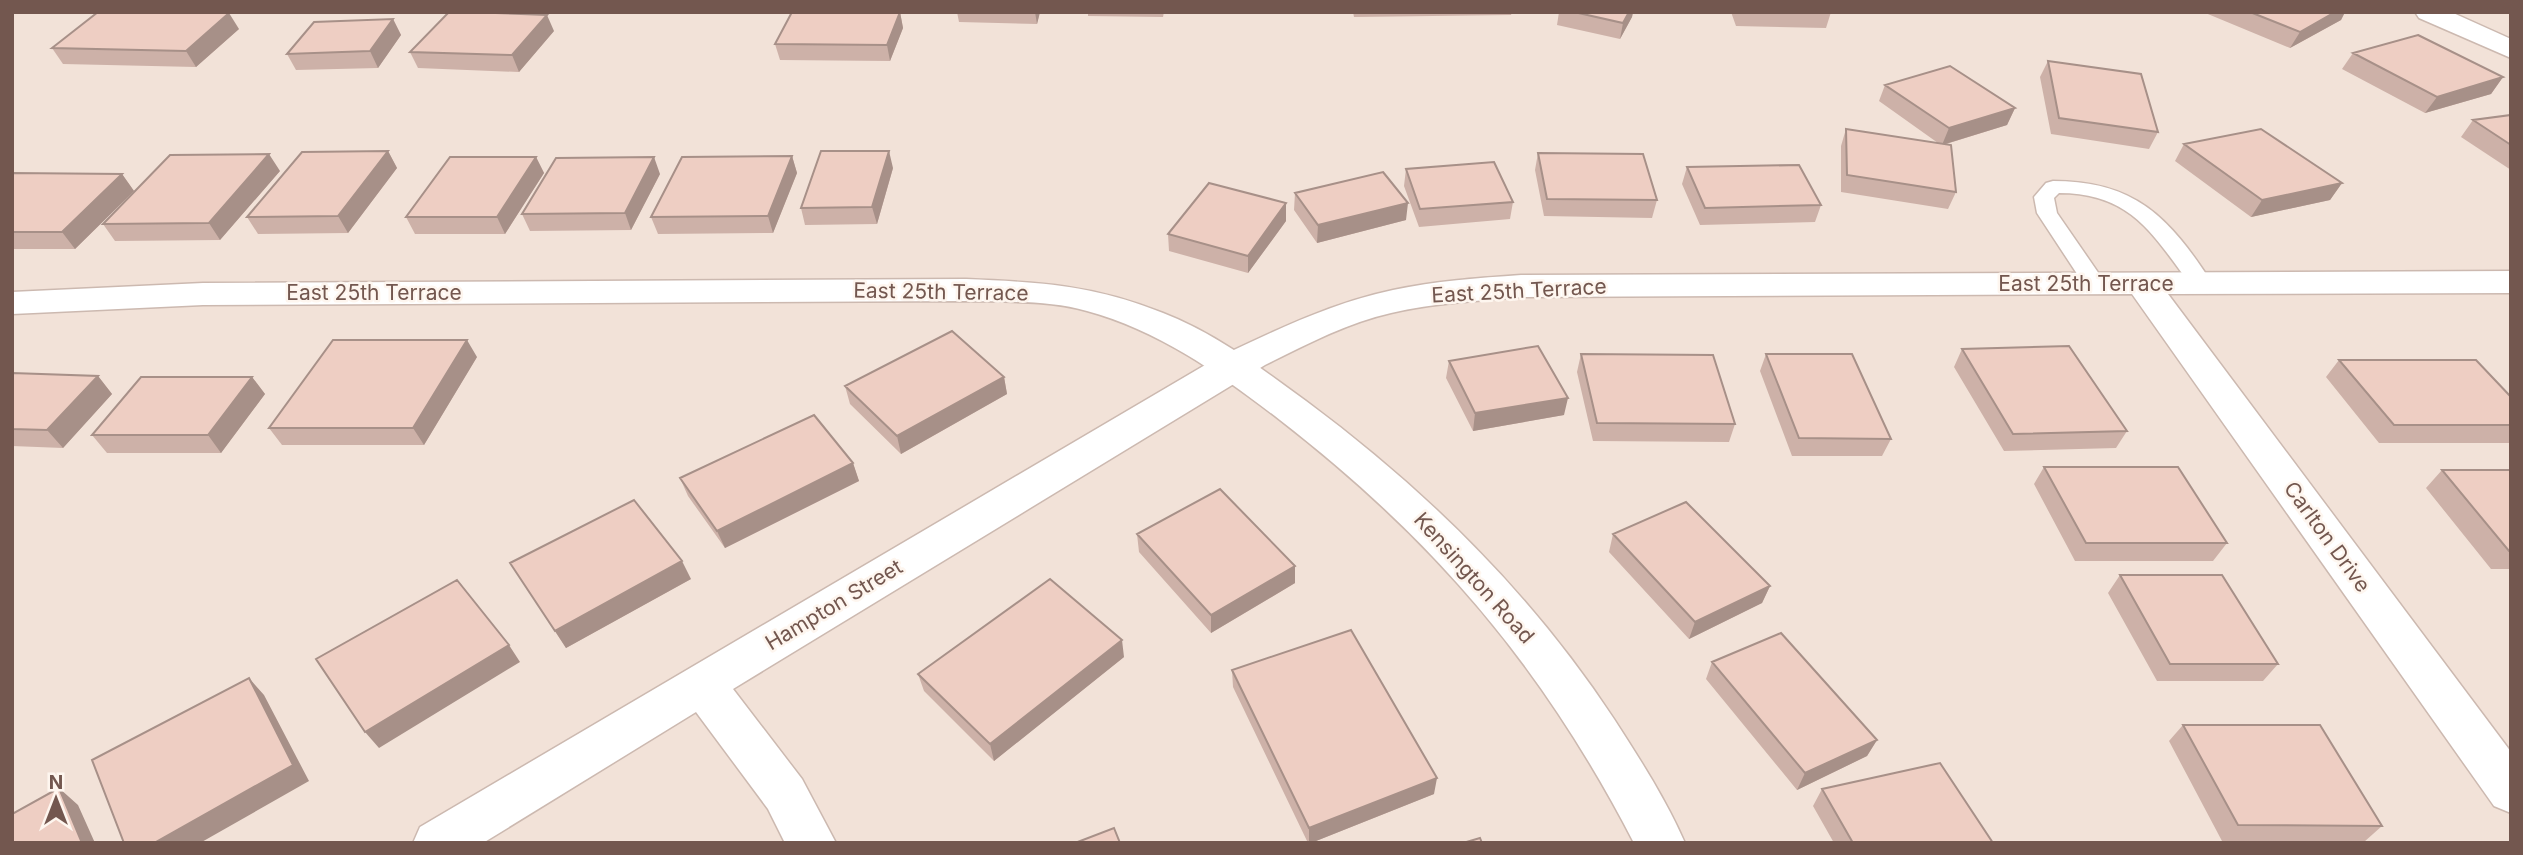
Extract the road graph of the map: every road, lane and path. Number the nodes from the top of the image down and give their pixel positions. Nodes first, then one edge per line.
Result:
1 (2428, 12) edge
2 (2511, 50) edge
3 (2511, 282) edge
4 (2201, 283) junction
5 (2095, 284) junction
6 (2142, 284) junction
7 (12, 303) edge
8 (1230, 367) junction
9 (702, 684) junction
10 (2511, 791) edge
11 (438, 843) edge
12 (811, 843) edge
13 (1660, 843) edge

1 - 2 street
3 - 4 street, East 25th Terrace
4 - 5 lane
4 - 6 street, East 25th Terrace
5 - 6 street, East 25th Terrace
5 - 8 street, East 25th Terrace
6 - 10 street, Carlton Drive
7 - 8 street, East 25th Terrace
8 - 9 street, Hampton Street
8 - 13 street, Kensington Road
9 - 11 street, Hampton Street
9 - 12 street

